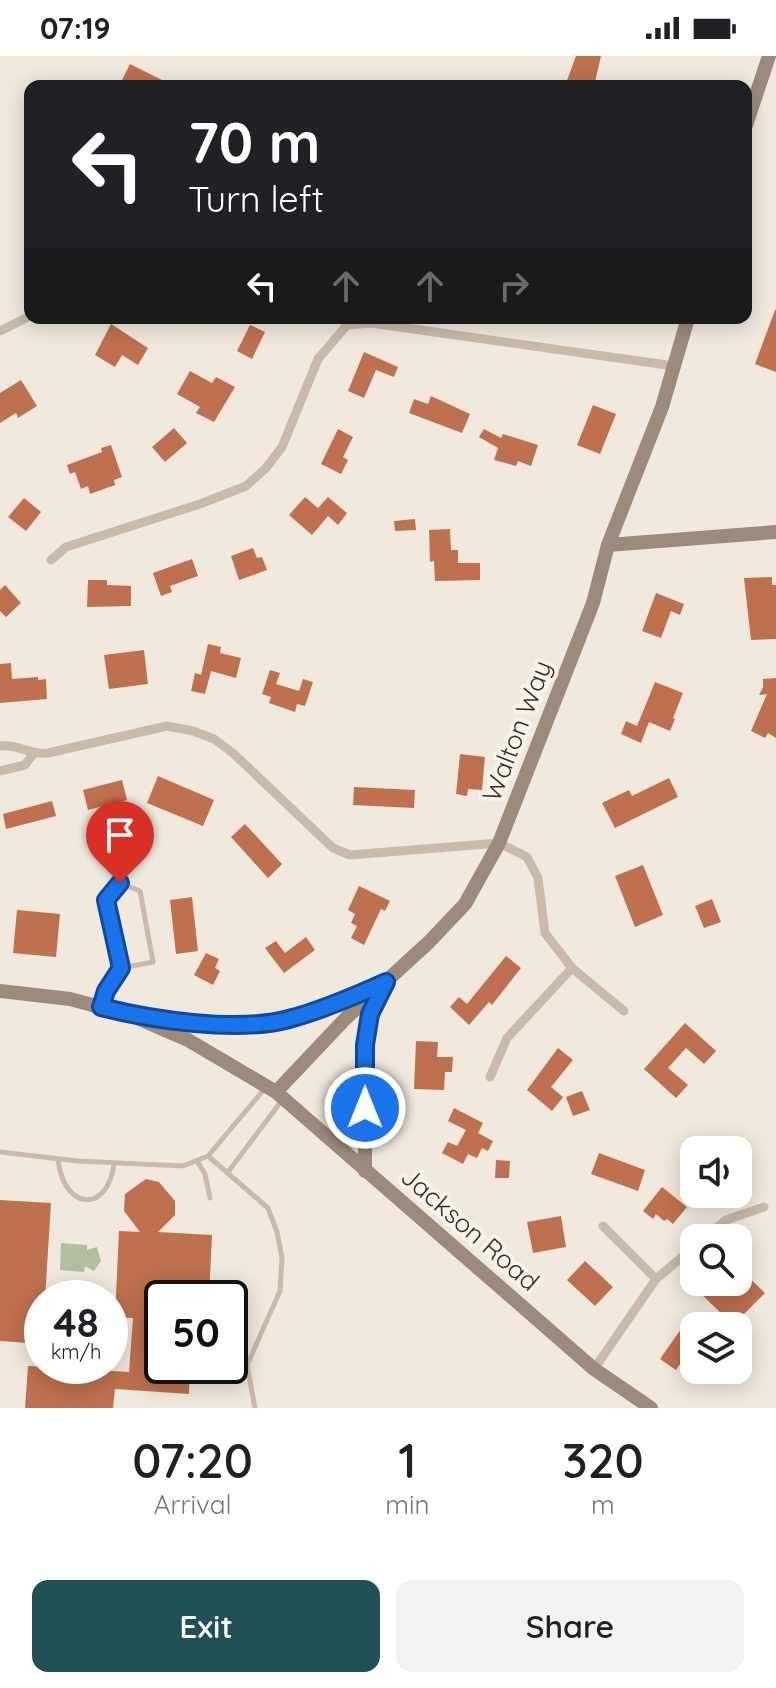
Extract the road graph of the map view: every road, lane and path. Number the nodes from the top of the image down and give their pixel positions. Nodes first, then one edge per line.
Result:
1 (769, 56) edge
2 (752, 107) edge
3 (24, 319) edge
4 (359, 324) edge
5 (378, 324) edge
6 (686, 324) edge
7 (0, 331) edge
8 (674, 366) junction
9 (776, 532) edge
10 (608, 545) junction
11 (51, 560) dead end
12 (0, 746) edge
13 (33, 754) junction
14 (0, 771) edge
15 (499, 843) junction
16 (121, 968) junction
17 (572, 968) junction
18 (386, 982) junction
19 (0, 991) edge
20 (101, 1007) junction
21 (624, 1011) dead end
22 (133, 1016) junction
23 (490, 1077) dead end
24 (275, 1092) junction
25 (0, 1152) edge
26 (208, 1156) junction
27 (58, 1159) junction
28 (197, 1161) junction
29 (114, 1163) junction
30 (365, 1171) junction
31 (228, 1172) junction
32 (210, 1198) dead end
33 (764, 1207) dead end
34 (721, 1224) edge
35 (603, 1226) dead end
36 (680, 1259) edge
37 (656, 1279) junction
38 (594, 1369) junction
39 (255, 1408) edge
40 (651, 1408) edge

1 - 2 main road
3 - 7 street
4 - 11 street
5 - 8 street
6 - 8 main road, Walton Way
8 - 10 main road, Walton Way
9 - 10 main road
10 - 15 main road, Walton Way
12 - 13 street
13 - 14 street
13 - 15 street
15 - 17 street
15 - 18 main road, Walton Way
16 - 16 lane
16 - 20 lane
17 - 21 street
17 - 23 street
18 - 22 main road
18 - 24 main road, Walton Way
18 - 30 main road
19 - 20 main road
20 - 22 main road
22 - 24 main road, Jackson Road
24 - 26 lane
24 - 30 main road, Jackson Road
24 - 31 lane
25 - 27 lane
26 - 28 lane
26 - 31 lane
27 - 29 lane
27 - 29 lane
28 - 29 lane
28 - 32 lane
30 - 38 main road, Jackson Road
31 - 39 lane
33 - 34 street
35 - 37 street
36 - 37 street
37 - 38 street
38 - 40 main road, Jackson Road

